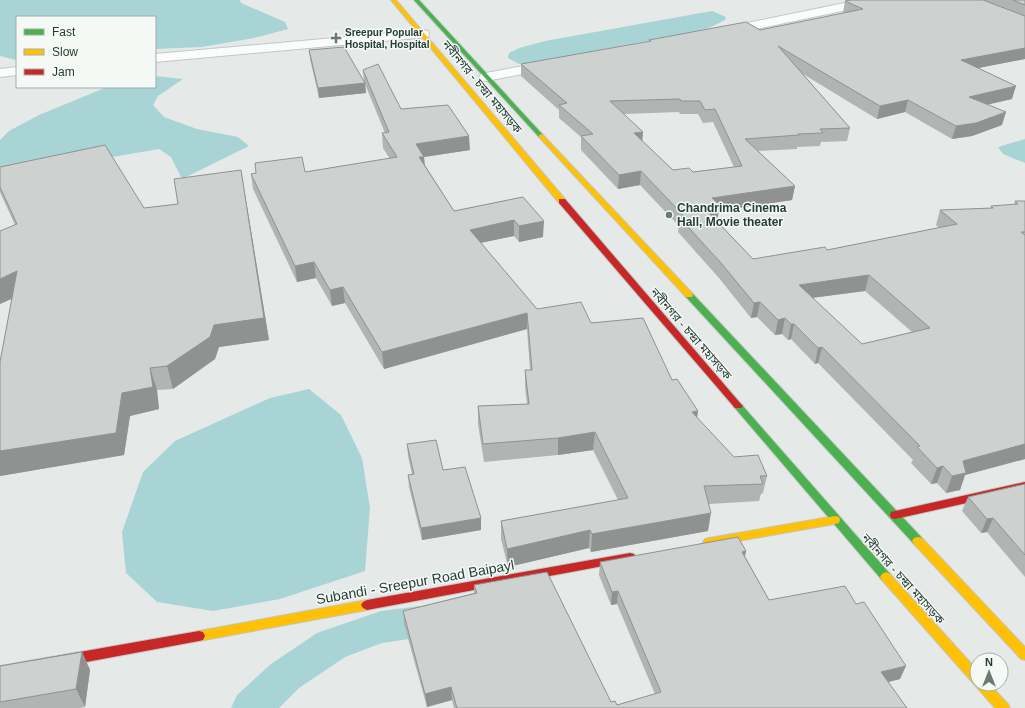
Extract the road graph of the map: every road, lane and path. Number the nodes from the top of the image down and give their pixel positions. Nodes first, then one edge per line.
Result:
1 (393, 0) edge
2 (416, 0) edge
3 (876, 0) edge
4 (423, 34) junction
5 (712, 34) edge
6 (156, 58) edge
7 (564, 62) edge
8 (16, 71) edge
9 (0, 72) edge
10 (486, 77) junction
11 (1025, 486) edge
12 (895, 514) junction
13 (834, 520) junction
14 (702, 544) edge
15 (639, 555) edge
16 (1025, 655) edge
17 (969, 670) edge
18 (0, 672) edge
19 (988, 692) edge
20 (1003, 708) edge

1 - 4 main road, নবীনগর - চন্দ্রা মহাসড়ক
2 - 10 main road, নবীনগর - চন্দ্রা মহাসড়ক
3 - 5 street
4 - 6 street
4 - 13 main road, নবীনগর - চন্দ্রা মহাসড়ক
7 - 10 street
8 - 9 street
10 - 12 main road, নবীনগর - চন্দ্রা মহাসড়ক
11 - 12 main road
12 - 16 main road, নবীনগর - চন্দ্রা মহাসড়ক
13 - 14 main road
13 - 17 main road, নবীনগর - চন্দ্রা মহাসড়ক
15 - 18 main road, Subandi - Sreepur Road Baipayl
19 - 20 main road

